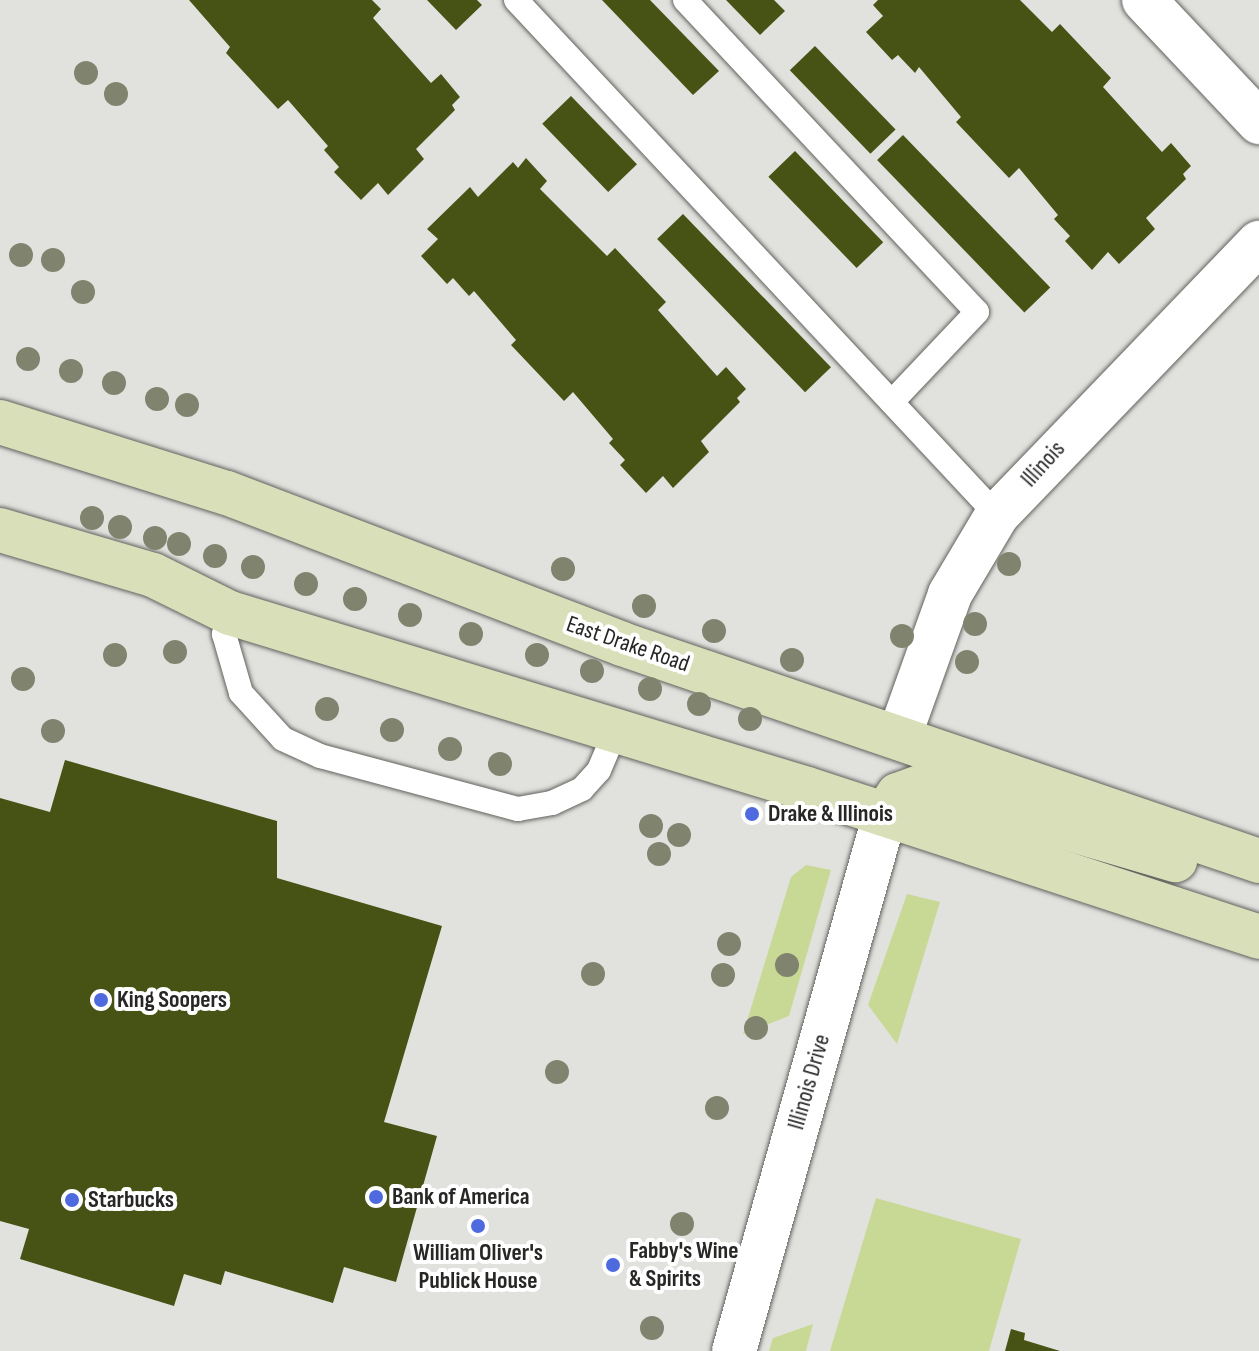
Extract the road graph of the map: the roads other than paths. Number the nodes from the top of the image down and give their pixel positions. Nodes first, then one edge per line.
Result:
1 (516, 0) edge
2 (685, 0) edge
3 (1144, 0) edge
4 (1259, 122) edge
5 (1259, 243) edge
6 (892, 402) junction
7 (0, 422) edge
8 (997, 515) junction
9 (0, 530) edge
10 (230, 613) junction
11 (616, 730) junction
12 (900, 734) junction
13 (885, 814) junction
14 (1259, 861) edge
15 (1259, 879) edge
16 (1259, 937) edge
17 (734, 1351) edge

1 - 6 lane
2 - 6 lane
3 - 4 street
5 - 8 street, Illinois
6 - 8 lane
7 - 12 main road, East Drake Road
8 - 12 street, Illinois
9 - 10 main road
10 - 11 main road
10 - 11 lane
11 - 13 main road
12 - 14 main road, East Drake Road
13 - 15 main road
13 - 16 main road
13 - 17 street, Illinois Drive

